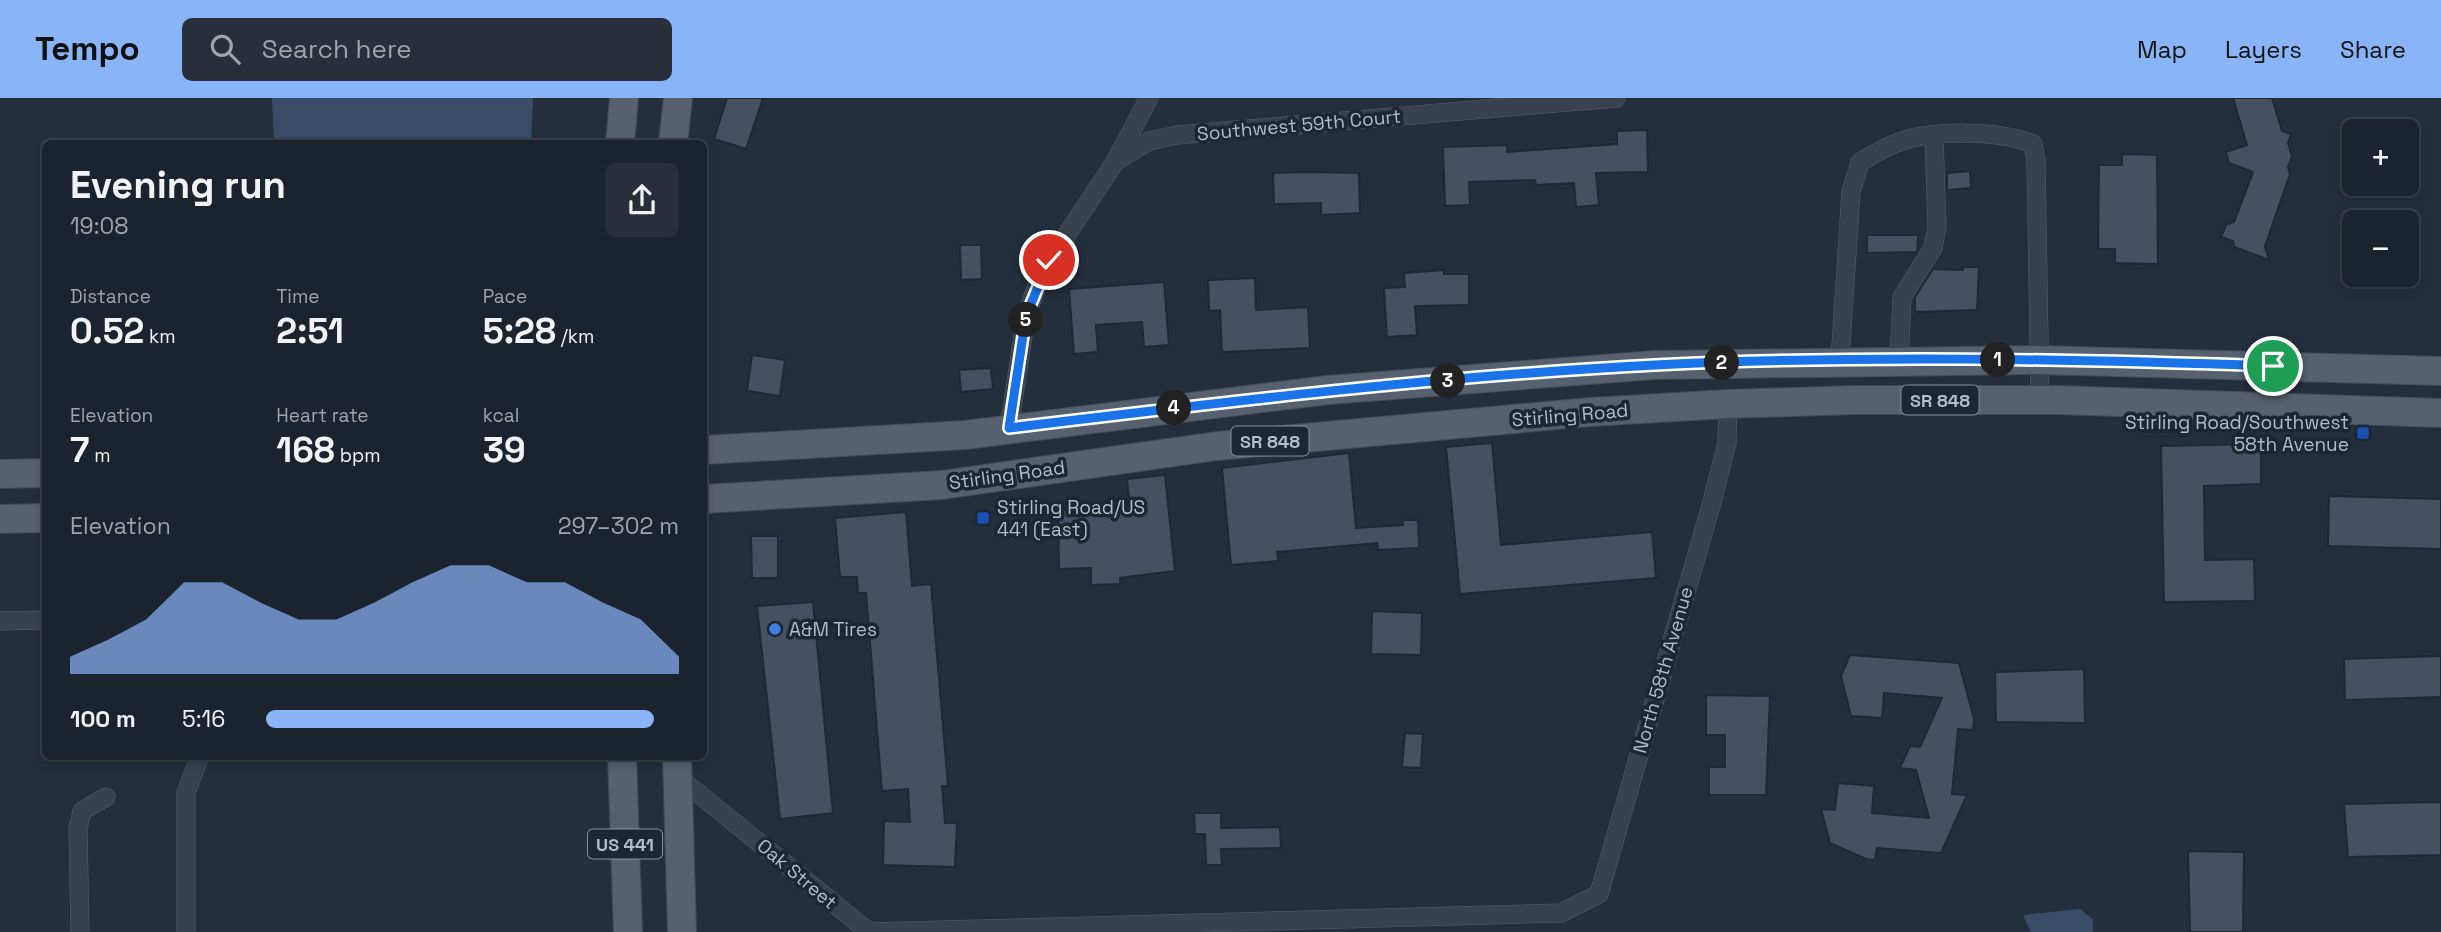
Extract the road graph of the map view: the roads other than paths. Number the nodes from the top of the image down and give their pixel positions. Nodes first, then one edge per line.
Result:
1 (624, 98) edge
2 (678, 98) edge
3 (1149, 98) edge
4 (1616, 98) edge
5 (1934, 136) junction
6 (620, 140) edge
7 (673, 140) edge
8 (1115, 162) junction
9 (1840, 360) junction
10 (1899, 360) junction
11 (2039, 360) junction
12 (2441, 371) edge
13 (1239, 400) junction
14 (2040, 400) junction
15 (1728, 404) junction
16 (2441, 413) edge
17 (1009, 428) junction
18 (707, 450) edge
19 (1188, 450) junction
20 (42, 473) edge
21 (0, 474) edge
22 (707, 499) edge
23 (42, 518) edge
24 (0, 519) edge
25 (42, 620) edge
26 (0, 621) edge
27 (198, 760) edge
28 (622, 760) edge
29 (677, 766) edge
30 (106, 797) dead end
31 (1561, 913) joint
32 (80, 932) edge
33 (186, 932) edge
34 (628, 932) edge
35 (682, 932) edge

1 - 6 main road
2 - 7 main road
3 - 8 street
4 - 8 street, Southwest 59th Court
5 - 9 street
5 - 10 street
5 - 11 street
8 - 17 street
9 - 10 main road, SR 848
9 - 13 main road, SR 848
10 - 11 main road, SR 848
11 - 12 main road, SR 848
11 - 14 street
13 - 17 main road, SR 848
13 - 19 main road
14 - 15 main road, Stirling Road / SR 848
14 - 16 main road, Stirling Road / SR 848
15 - 19 main road, Stirling Road / SR 848
15 - 31 street, North 58th Avenue
17 - 18 main road, SR 848
19 - 22 main road, Stirling Road / SR 848
20 - 21 main road
23 - 24 main road
25 - 26 street
27 - 33 street
28 - 34 main road, US 441
29 - 31 street, Oak Street
29 - 35 main road, US 441
30 - 32 street

